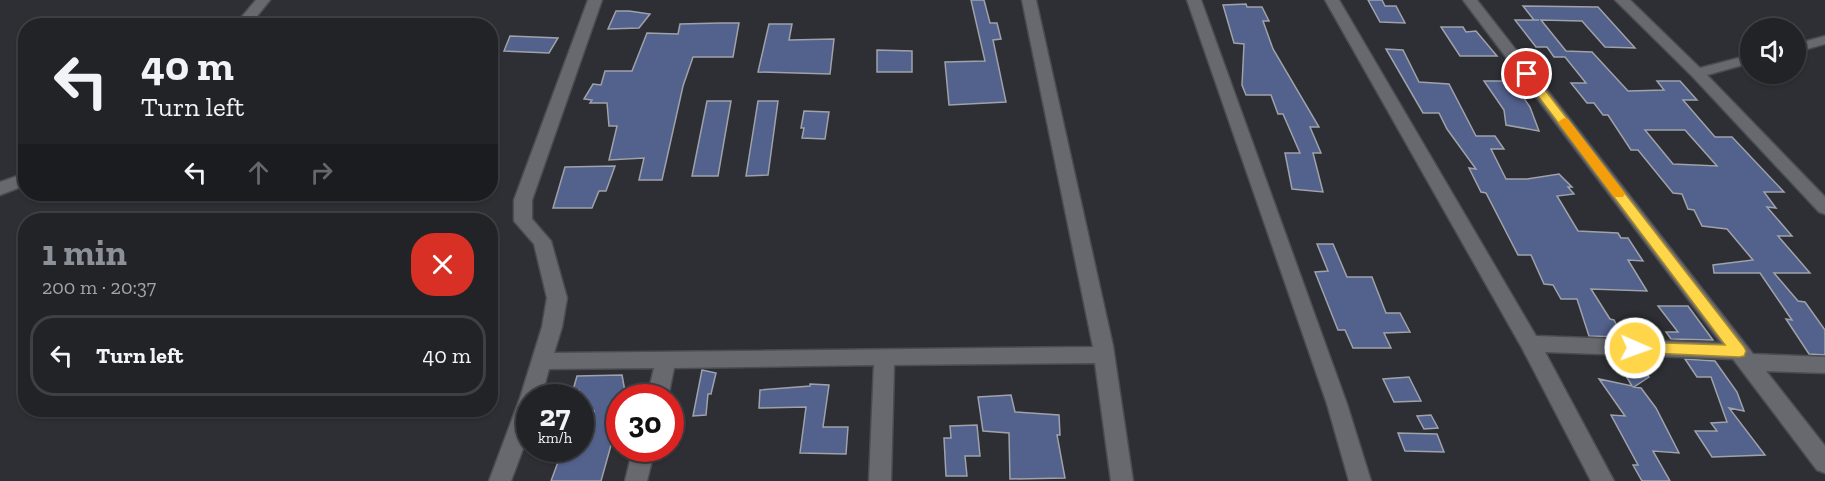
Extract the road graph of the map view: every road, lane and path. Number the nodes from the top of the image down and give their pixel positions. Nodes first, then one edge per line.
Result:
1 (263, 0) edge
2 (595, 0) edge
3 (1029, 0) edge
4 (1194, 0) edge
5 (1332, 0) edge
6 (1470, 0) edge
7 (1622, 0) edge
8 (248, 18) edge
9 (1825, 40) edge
10 (1806, 45) edge
11 (1740, 62) edge
12 (1696, 73) junction
13 (18, 181) edge
14 (0, 189) edge
15 (1825, 208) edge
16 (1530, 344) junction
17 (1104, 355) junction
18 (1743, 357) junction
19 (884, 358) junction
20 (666, 359) junction
21 (543, 361) junction
22 (1825, 364) edge
23 (535, 384) edge
24 (660, 384) edge
25 (516, 437) edge
26 (641, 462) edge
27 (1825, 463) edge
28 (500, 481) edge
29 (636, 481) edge
30 (880, 481) edge
31 (1122, 481) edge
32 (1360, 481) edge
33 (1604, 481) edge

1 - 8 street
2 - 21 street
3 - 17 street
4 - 32 street
5 - 16 street
6 - 18 street
7 - 12 street
9 - 10 street
11 - 12 street
12 - 15 street
13 - 14 street
16 - 18 street
16 - 33 street
17 - 19 street
17 - 31 street
18 - 22 street
18 - 27 street
19 - 20 street
19 - 30 street
20 - 21 street
20 - 24 street
21 - 23 street
25 - 28 street
26 - 29 street

